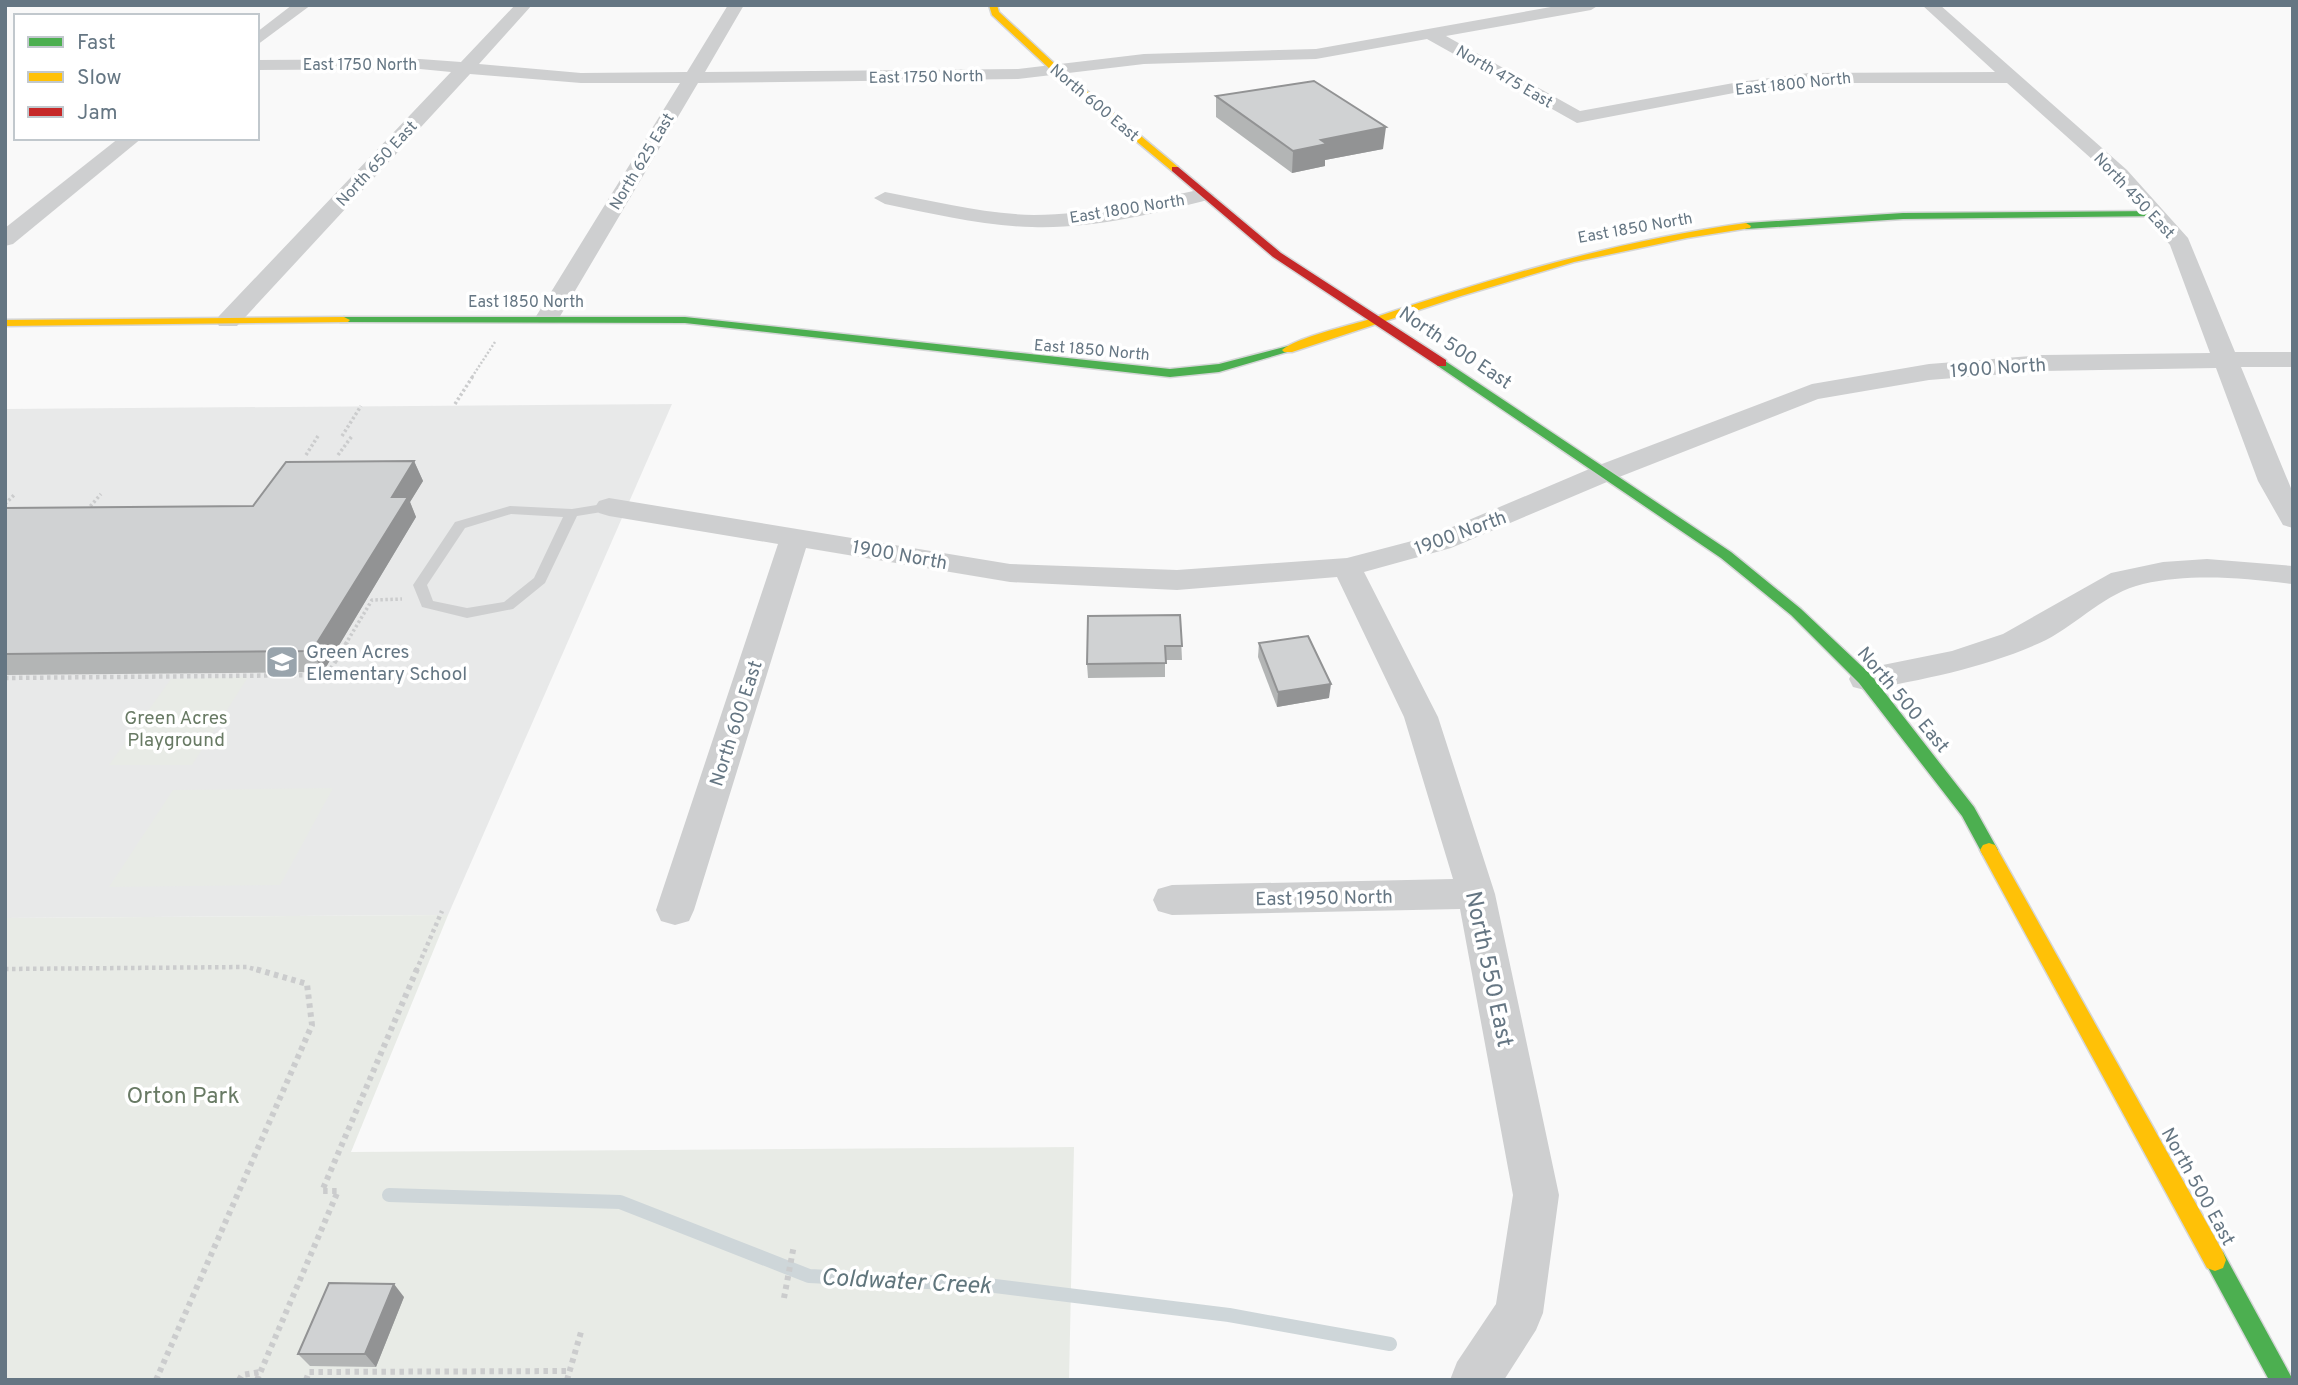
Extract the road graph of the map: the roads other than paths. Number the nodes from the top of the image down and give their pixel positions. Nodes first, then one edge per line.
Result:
1 (303, 5) edge
2 (524, 5) edge
3 (736, 5) edge
4 (993, 5) edge
5 (1591, 5) edge
6 (1930, 5) edge
7 (1461, 12) dead end
8 (1486, 24) junction
9 (1432, 35) junction
10 (259, 38) edge
11 (259, 65) edge
12 (466, 67) junction
13 (1054, 68) junction
14 (692, 78) junction
15 (2011, 78) junction
16 (1577, 117) joint
17 (129, 140) edge
18 (1204, 195) junction
19 (885, 198) dead end
20 (2157, 214) junction
21 (5, 239) edge
22 (547, 318) junction
23 (1379, 320) junction
24 (228, 321) junction
25 (5, 323) edge
26 (2227, 358) junction
27 (2293, 359) edge
28 (1604, 473) junction
29 (609, 507) joint
30 (572, 513) junction
31 (2293, 519) edge
32 (795, 536) junction
33 (1347, 567) junction
34 (2293, 575) edge
35 (1865, 679) junction
36 (1476, 894) junction
37 (1172, 900) dead end
38 (676, 910) dead end
39 (1475, 1380) edge
40 (2282, 1380) edge

1 - 10 street
2 - 12 street, North 650 East
3 - 14 street, North 625 East
4 - 13 street, North 600 East
5 - 8 street, East 1750 North
6 - 15 street, North 450 East
7 - 8 street
8 - 9 street, East 1750 North
9 - 13 street, East 1750 North
9 - 16 street, North 475 East
11 - 12 street, East 1750 North
12 - 14 street, East 1750 North
12 - 24 street, North 650 East
13 - 14 street, East 1750 North
13 - 18 street, North 600 East
14 - 22 street, North 625 East
15 - 16 street, East 1800 North
15 - 20 street, North 450 East
17 - 21 street
18 - 19 street, East 1800 North
18 - 23 street, North 500 East
20 - 23 street, East 1850 North
20 - 26 street, North 450 East
22 - 23 street, East 1850 North
22 - 24 street, East 1850 North
23 - 28 street, North 500 East
24 - 25 street, East 1850 North
26 - 27 street, 1900 North
26 - 28 street, 1900 North
26 - 31 street, North 450 East
28 - 33 street, 1900 North
28 - 35 street, North 500 East
29 - 30 lane
29 - 32 street, 1900 North
30 - 30 lane
32 - 33 street, 1900 North
32 - 38 street, North 600 East
33 - 36 street, North 550 East
34 - 35 street
35 - 40 street, North 500 East
36 - 37 street, East 1950 North
36 - 39 street, North 550 East

